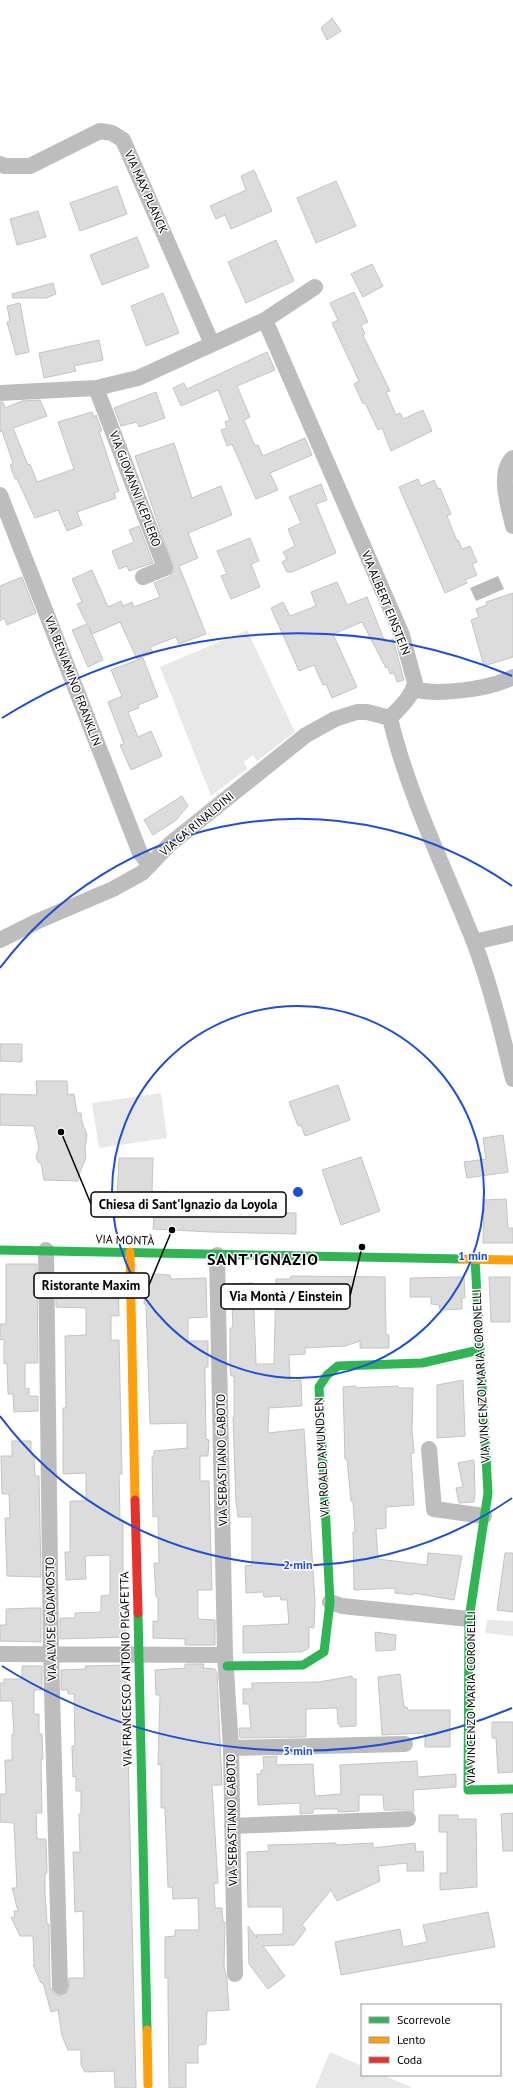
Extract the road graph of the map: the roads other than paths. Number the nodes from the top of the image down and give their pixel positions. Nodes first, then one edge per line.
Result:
1 (0, 164) edge
2 (315, 286) dead end
3 (265, 320) junction
4 (212, 344) junction
5 (96, 388) junction
6 (0, 393) edge
7 (513, 458) edge
8 (0, 495) edge
9 (513, 526) edge
10 (143, 577) dead end
11 (513, 677) edge
12 (414, 690) junction
13 (390, 718) junction
14 (150, 866) junction
15 (513, 933) edge
16 (0, 940) edge
17 (474, 942) junction
18 (513, 1079) edge
19 (0, 1250) edge
20 (46, 1250) junction
21 (130, 1252) junction
22 (218, 1254) junction
23 (475, 1259) junction
24 (513, 1260) edge
25 (479, 1350) junction
26 (429, 1449) dead end
27 (484, 1516) junction
28 (330, 1602) junction
29 (469, 1619) junction
30 (0, 1654) edge
31 (52, 1654) junction
32 (138, 1654) junction
33 (226, 1661) junction
34 (404, 1744) dead end
35 (231, 1748) junction
36 (513, 1789) edge
37 (408, 1819) dead end
38 (232, 1826) junction
39 (235, 1974) dead end
40 (60, 1987) dead end
41 (148, 2084) dead end

1 - 4 street, VIA MAX PLANCK
2 - 3 street
3 - 4 street
3 - 12 street, VIA ALBERT EINSTEIN
4 - 5 street
5 - 6 street
5 - 10 street, VIA GIOVANNI KEPLERO
7 - 9 street
8 - 14 street, VIA BENIAMINO FRANKLIN
11 - 12 street
12 - 13 street
13 - 14 street, VIA CA' RINALDINI
13 - 17 street
14 - 16 street, VIA CA' RINALDINI
15 - 17 street
17 - 18 street
19 - 20 street, VIA MONTÀ
20 - 21 street, VIA MONTÀ
20 - 31 street, VIA ALVISE CADAMOSTO
21 - 22 street, VIA MONTÀ
21 - 32 street, VIA FRANCESCO ANTONIO PIGAFETTA
22 - 23 street, VIA MONTÀ
22 - 33 street, VIA SEBASTIANO CABOTO
23 - 24 street, VIA MONTÀ
23 - 25 street, VIA VINCENZO MARIA CORONELLI
25 - 27 street, VIA VINCENZO MARIA CORONELLI
25 - 28 street, VIA ROALD AMUNDSEN
26 - 27 street
27 - 29 street, VIA VINCENZO MARIA CORONELLI
28 - 29 street
28 - 33 street, VIA ROALD AMUNDSEN
29 - 36 street, VIA VINCENZO MARIA CORONELLI
30 - 31 street
31 - 32 street
31 - 40 street, VIA ALVISE CADAMOSTO
32 - 33 street
32 - 41 street, VIA FRANCESCO ANTONIO PIGAFETTA
33 - 35 street, VIA SEBASTIANO CABOTO
34 - 35 street
35 - 38 street, VIA SEBASTIANO CABOTO
37 - 38 street
38 - 39 street, VIA SEBASTIANO CABOTO

